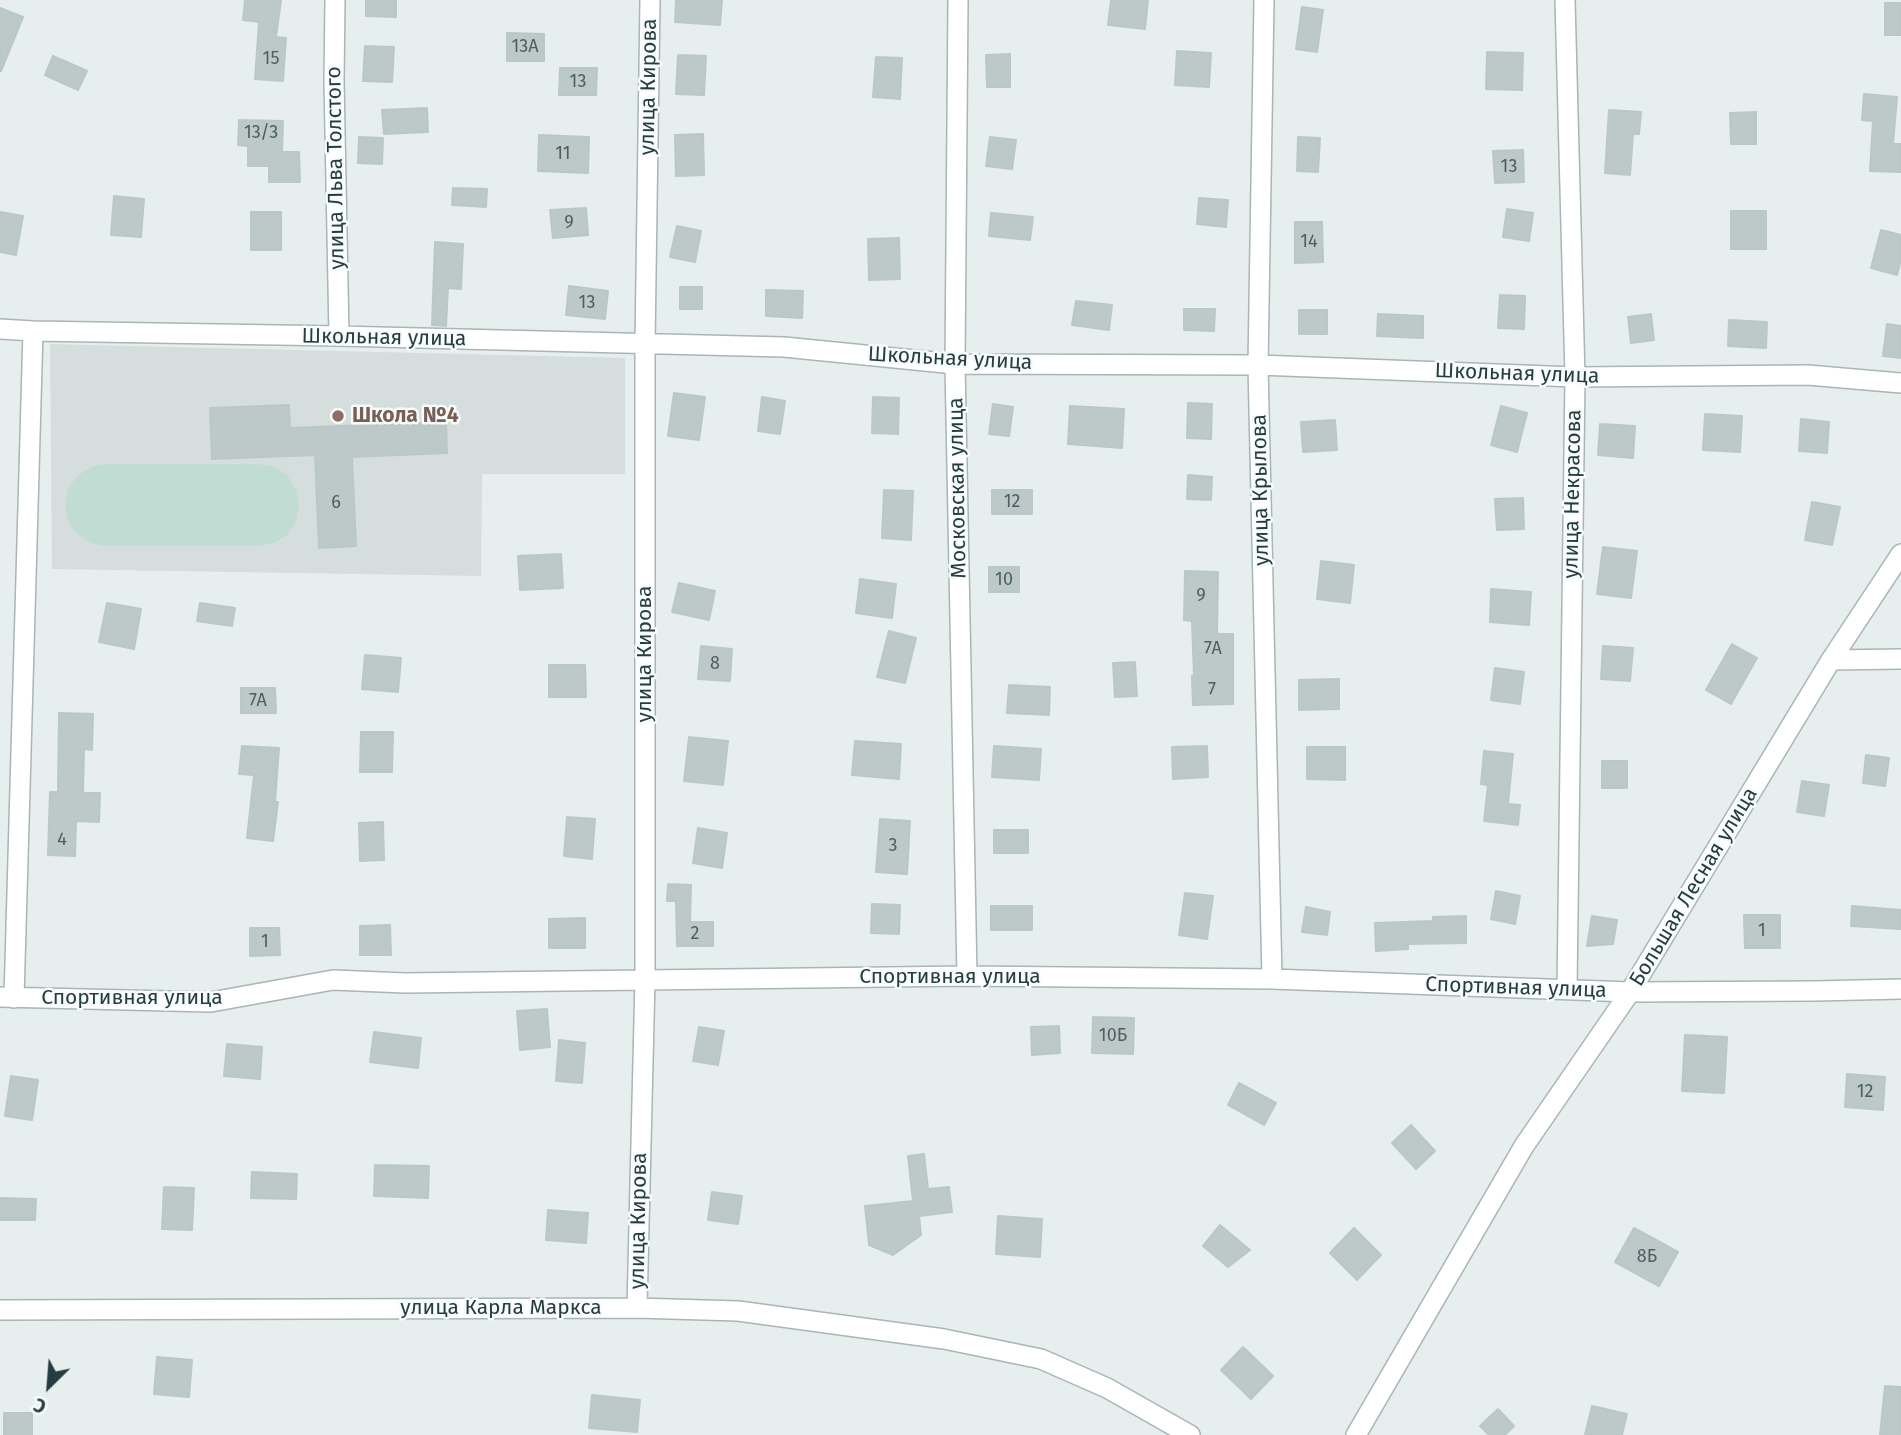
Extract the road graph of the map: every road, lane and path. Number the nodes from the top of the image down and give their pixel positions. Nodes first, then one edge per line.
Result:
1 (335, 0) edge
2 (650, 0) edge
3 (958, 0) edge
4 (1264, 0) edge
5 (1565, 0) edge
6 (0, 329) edge
7 (33, 331) junction
8 (339, 336) junction
9 (645, 344) junction
10 (955, 364) junction
11 (1258, 365) junction
12 (1575, 377) junction
13 (1901, 383) edge
14 (1901, 554) edge
15 (1901, 659) edge
16 (1831, 660) junction
17 (967, 976) junction
18 (645, 979) junction
19 (1272, 979) junction
20 (1567, 989) junction
21 (1901, 989) edge
22 (1630, 992) junction
23 (7, 998) edge
24 (637, 1308) junction
25 (0, 1310) edge
26 (1190, 1435) edge
27 (1356, 1435) edge

1 - 8 street, улица Льва Толстого
2 - 9 street, улица Кирова
3 - 10 street, Московская улица
4 - 11 street, улица Крылова
5 - 12 street, улица Некрасова
6 - 7 street, Школьная улица
7 - 8 street, Школьная улица
7 - 23 street
8 - 9 street, Школьная улица
9 - 10 street, Школьная улица
9 - 18 street, улица Кирова
10 - 11 street, Школьная улица
10 - 17 street, Московская улица
11 - 12 street, Школьная улица
11 - 19 street, улица Крылова
12 - 13 street, Школьная улица
12 - 20 street, улица Некрасова
14 - 16 street, Большая Лесная улица
15 - 16 street
16 - 22 street, Большая Лесная улица
17 - 18 street, Спортивная улица
17 - 19 street, Спортивная улица
18 - 23 street, Спортивная улица
18 - 24 street, улица Кирова
19 - 20 street, Спортивная улица
20 - 22 street, Спортивная улица
21 - 22 street, Спортивная улица
22 - 27 street, Большая Лесная улица
24 - 25 street, улица Карла Маркса
24 - 26 street, улица Карла Маркса

